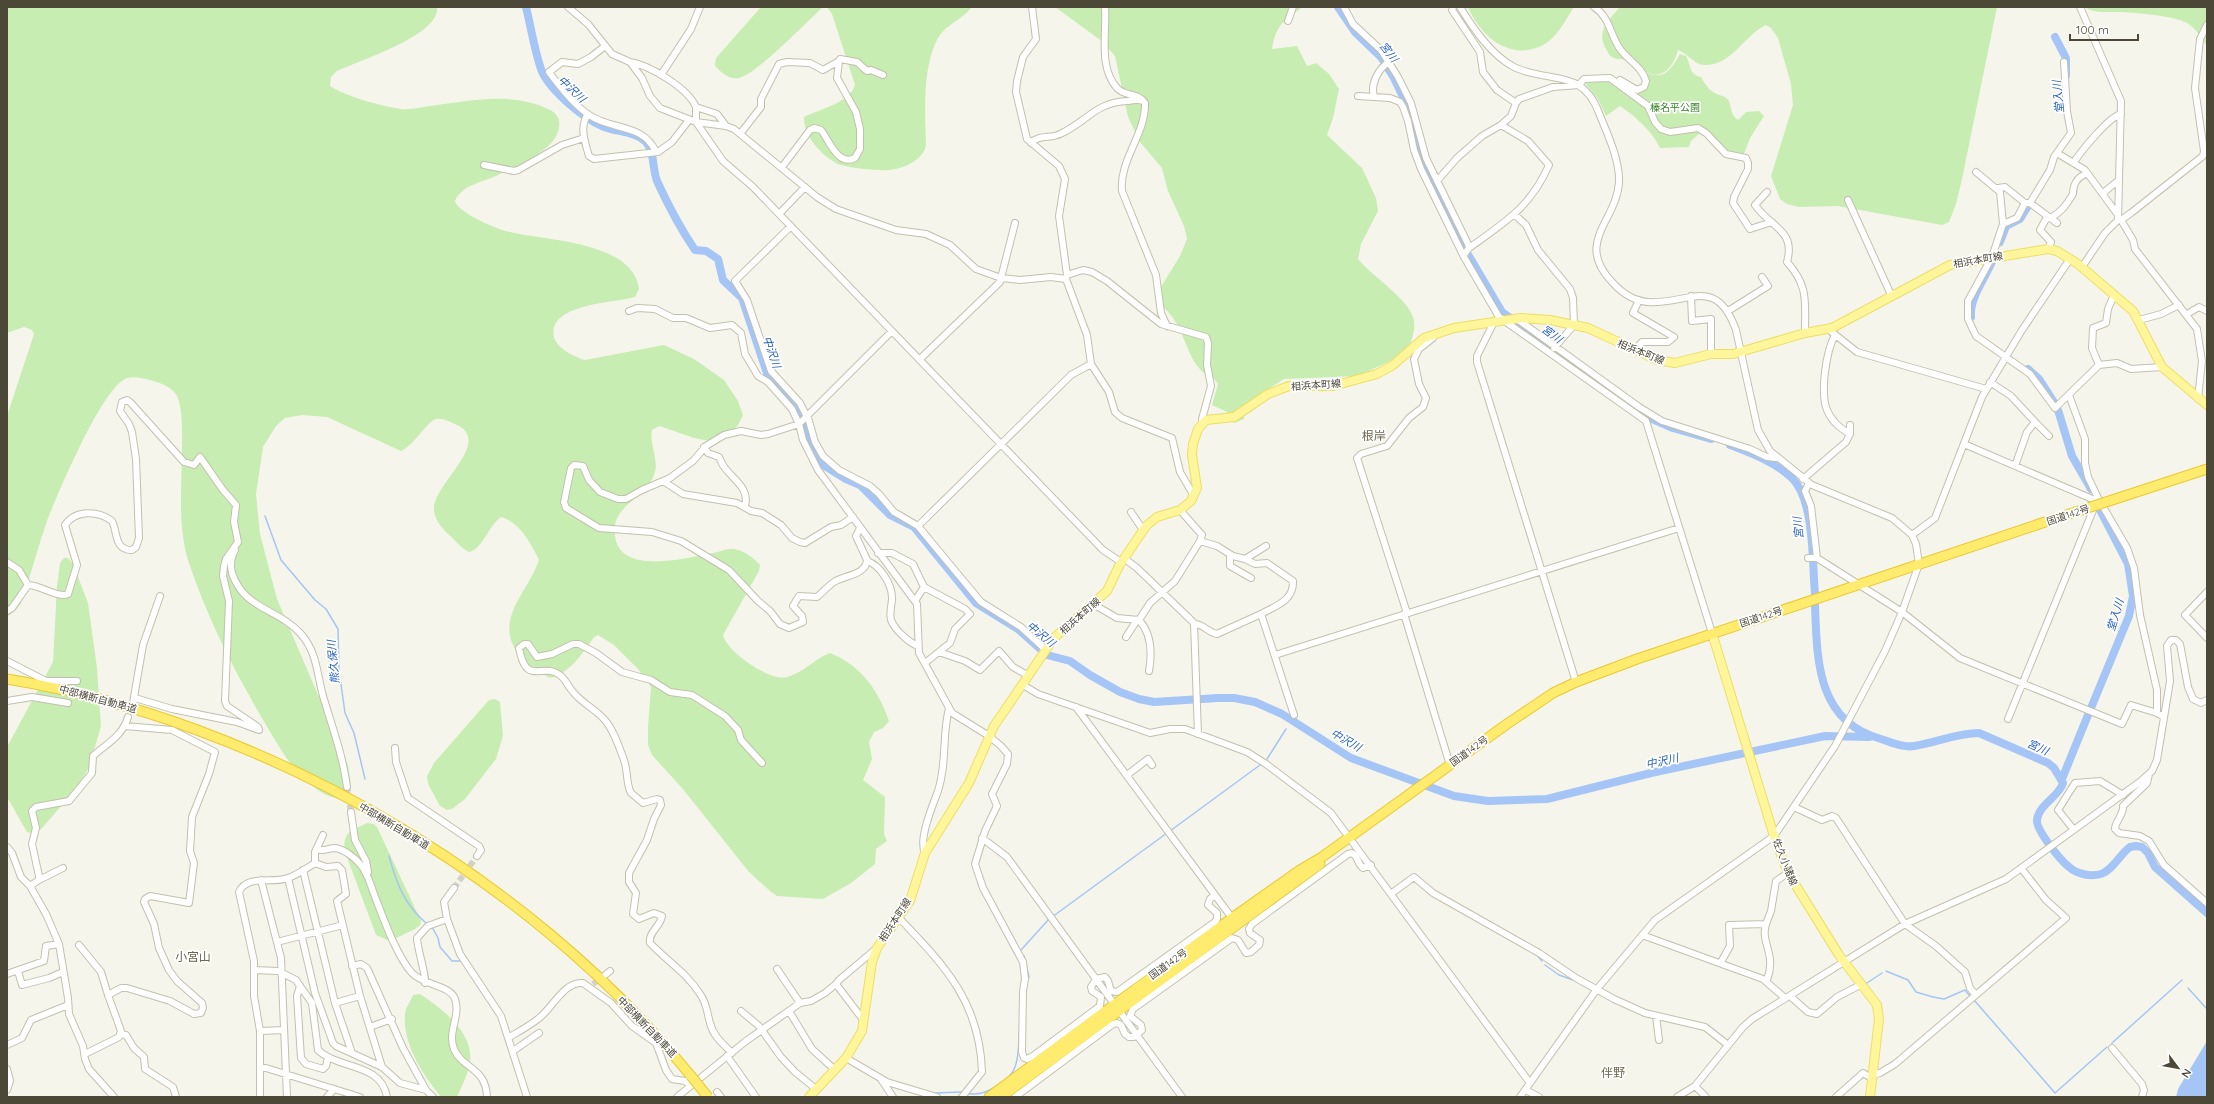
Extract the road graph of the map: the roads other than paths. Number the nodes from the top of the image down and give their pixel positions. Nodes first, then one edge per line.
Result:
1 (568, 7) edge
2 (700, 7) edge
3 (1032, 7) edge
4 (1105, 7) edge
5 (1293, 7) edge
6 (1344, 7) edge
7 (1453, 7) edge
8 (1460, 7) edge
9 (1594, 7) edge
10 (2080, 7) edge
11 (1288, 21) dead end
12 (2207, 25) edge
13 (605, 46) junction
14 (839, 61) junction
15 (630, 62) junction
16 (2064, 62) dead end
17 (1387, 64) junction
18 (661, 75) junction
19 (883, 75) dead end
20 (1614, 80) junction
21 (1579, 85) junction
22 (1358, 96) dead end
23 (1374, 96) junction
24 (1143, 101) junction
25 (1516, 103) junction
26 (1407, 105) junction
27 (696, 107) junction
28 (2121, 114) junction
29 (587, 117) junction
30 (689, 120) junction
31 (696, 122) junction
32 (1501, 125) junction
33 (726, 126) junction
34 (740, 134) junction
35 (584, 138) junction
36 (1032, 143) junction
37 (652, 153) junction
38 (2057, 153) junction
39 (2074, 162) junction
40 (484, 165) dead end
41 (782, 167) junction
42 (1976, 172) dead end
43 (2086, 174) junction
44 (2119, 180) junction
45 (1436, 186) junction
46 (805, 187) junction
47 (1998, 188) junction
48 (1766, 192) dead end
49 (2103, 193) junction
50 (1848, 200) dead end
51 (2028, 203) junction
52 (779, 214) junction
53 (1515, 215) junction
54 (2049, 218) junction
55 (2119, 218) junction
56 (1772, 222) junction
57 (1015, 223) dead end
58 (2003, 224) junction
59 (2057, 224) dead end
60 (790, 226) junction
61 (2048, 249) junction
62 (1467, 252) junction
63 (1992, 257) junction
64 (2070, 259) junction
65 (2082, 267) junction
66 (1067, 277) junction
67 (1762, 277) dead end
68 (1001, 278) junction
69 (2114, 295) junction
70 (1691, 296) junction
71 (1892, 296) junction
72 (1639, 300) junction
73 (2179, 305) junction
74 (629, 310) dead end
75 (1728, 311) junction
76 (2207, 311) edge
77 (2187, 314) junction
78 (1511, 319) junction
79 (2139, 320) junction
80 (1494, 322) junction
81 (1574, 325) junction
82 (1167, 326) junction
83 (892, 331) junction
84 (1440, 332) junction
85 (1831, 332) junction
86 (1805, 333) junction
87 (1554, 350) junction
88 (1635, 350) junction
89 (1741, 352) junction
90 (1712, 354) junction
91 (2005, 357) junction
92 (920, 359) junction
93 (1091, 364) junction
94 (2099, 365) junction
95 (2162, 367) junction
96 (1990, 382) junction
97 (1986, 388) junction
98 (2069, 395) junction
99 (2198, 399) junction
100 (2207, 405) edge
101 (803, 420) junction
102 (1203, 422) junction
103 (2035, 422) junction
104 (1850, 425) dead end
105 (1850, 434) junction
106 (2050, 436) dead end
107 (1002, 444) junction
108 (1964, 444) junction
109 (704, 447) junction
110 (1776, 458) junction
111 (2015, 466) junction
112 (2207, 469) edge
113 (663, 481) junction
114 (1806, 481) junction
115 (1194, 496) junction
116 (2100, 500) junction
117 (745, 506) junction
118 (1180, 510) junction
119 (1131, 512) dead end
120 (853, 517) junction
121 (918, 526) junction
122 (860, 528) junction
123 (1679, 528) junction
124 (1143, 530) junction
125 (1912, 535) junction
126 (1200, 541) junction
127 (1266, 546) dead end
128 (237, 547) junction
129 (878, 553) junction
130 (1230, 555) junction
131 (1245, 559) junction
132 (867, 561) junction
133 (1123, 561) junction
134 (7, 562) edge
135 (1919, 564) junction
136 (1541, 571) junction
137 (1251, 578) dead end
138 (28, 585) junction
139 (1860, 585) junction
140 (924, 587) junction
141 (2207, 592) edge
142 (1164, 593) junction
143 (160, 596) dead end
144 (915, 601) junction
145 (1093, 604) junction
146 (7, 611) edge
147 (1902, 612) junction
148 (1261, 614) junction
149 (1406, 614) junction
150 (1138, 620) junction
151 (1195, 624) junction
152 (1712, 633) junction
153 (1126, 637) dead end
154 (2207, 638) edge
155 (918, 646) junction
156 (939, 652) junction
157 (1044, 652) junction
158 (1275, 654) junction
159 (7, 661) edge
160 (925, 663) junction
161 (1149, 671) dead end
162 (1029, 676) junction
163 (7, 678) edge
164 (77, 681) dead end
165 (1576, 682) junction
166 (2022, 683) junction
167 (1023, 685) junction
168 (2207, 700) edge
169 (7, 701) edge
170 (68, 704) dead end
171 (1076, 707) junction
172 (949, 708) junction
173 (2157, 713) junction
174 (1294, 715) dead end
175 (128, 717) dead end
176 (2164, 717) junction
177 (2008, 719) dead end
178 (125, 726) junction
179 (1198, 734) junction
180 (989, 736) junction
181 (395, 748) dead end
182 (762, 763) dead end
183 (1152, 765) dead end
184 (1450, 765) junction
185 (2149, 774) junction
186 (1127, 775) junction
187 (347, 787) tunnel mouth
188 (2124, 795) junction
189 (2115, 801) junction
190 (2123, 806) junction
191 (1794, 807) junction
192 (351, 812) tunnel mouth
193 (2074, 830) junction
194 (322, 834) dead end
195 (1774, 836) junction
196 (1351, 837) junction
197 (982, 838) junction
198 (7, 847) edge
199 (318, 849) junction
200 (925, 853) junction
201 (477, 856) dead end
202 (315, 863) junction
203 (1371, 865) junction
204 (63, 868) dead end
205 (2021, 868) junction
206 (303, 870) junction
207 (1788, 873) junction
208 (288, 878) junction
209 (368, 878) junction
210 (39, 880) junction
211 (261, 880) junction
212 (30, 886) junction
213 (454, 888) tunnel mouth
214 (1392, 893) junction
215 (1214, 896) junction
216 (2207, 903) edge
217 (899, 918) junction
218 (1232, 918) junction
219 (447, 919) junction
220 (1766, 924) junction
221 (1905, 924) junction
222 (343, 925) junction
223 (318, 932) junction
224 (1642, 935) junction
225 (302, 936) junction
226 (277, 942) junction
227 (59, 944) junction
228 (79, 945) dead end
229 (877, 948) junction
230 (1844, 961) junction
231 (1721, 962) junction
232 (352, 966) junction
233 (777, 969) dead end
234 (254, 970) junction
235 (18, 971) junction
236 (62, 972) junction
237 (282, 972) junction
238 (7, 974) edge
239 (1096, 979) junction
240 (1767, 980) junction
241 (425, 983) junction
242 (836, 984) junction
243 (1862, 984) junction
244 (300, 986) junction
245 (1597, 989) junction
246 (108, 994) junction
247 (1975, 994) junction
248 (360, 996) junction
249 (1788, 997) junction
250 (335, 1003) junction
251 (800, 1003) junction
252 (68, 1005) junction
253 (1116, 1007) junction
254 (741, 1011) dead end
255 (789, 1011) junction
256 (1656, 1016) junction
257 (392, 1019) junction
258 (864, 1021) junction
259 (370, 1027) junction
260 (284, 1030) junction
261 (762, 1030) junction
262 (260, 1031) junction
263 (539, 1033) dead end
264 (121, 1034) junction
265 (1137, 1035) junction
266 (508, 1038) junction
267 (1659, 1040) dead end
268 (7, 1045) edge
269 (1728, 1045) junction
270 (2112, 1048) dead end
271 (352, 1052) junction
272 (513, 1052) junction
273 (85, 1054) junction
274 (730, 1054) junction
275 (328, 1058) junction
276 (846, 1058) junction
277 (1035, 1058) junction
278 (382, 1067) junction
279 (260, 1068) junction
280 (7, 1069) edge
281 (834, 1070) junction
282 (287, 1074) junction
283 (1873, 1077) junction
284 (881, 1079) junction
285 (690, 1081) junction
286 (1530, 1083) junction
287 (1694, 1086) junction
288 (334, 1089) junction
289 (816, 1089) junction
290 (7, 1090) edge
291 (426, 1090) junction
292 (1526, 1090) junction
293 (680, 1096) edge
294 (114, 1097) edge
295 (176, 1097) edge
296 (260, 1097) edge
297 (268, 1097) edge
298 (287, 1097) edge
299 (327, 1097) edge
300 (360, 1097) edge
301 (387, 1097) edge
302 (433, 1097) edge
303 (487, 1097) edge
304 (527, 1097) edge
305 (708, 1097) edge
306 (756, 1097) edge
307 (809, 1097) edge
308 (893, 1097) edge
309 (937, 1097) edge
310 (962, 1097) edge
311 (990, 1097) edge
312 (1001, 1097) edge
313 (1015, 1097) edge
314 (1182, 1097) edge
315 (1520, 1097) edge
316 (1539, 1097) edge
317 (1677, 1097) edge
318 (1706, 1097) edge
319 (1836, 1097) edge
320 (1870, 1097) edge
321 (2142, 1097) edge

1 - 13 street
2 - 18 street
3 - 36 street
4 - 24 street
5 - 11 street
6 - 17 street
7 - 25 street
8 - 21 street
9 - 20 street
10 - 28 street
12 - 55 street
13 - 15 street
13 - 29 street
14 - 19 street
14 - 34 street
14 - 41 street
15 - 18 street
15 - 30 street
16 - 38 street
17 - 23 street
17 - 26 street
18 - 27 street
20 - 21 street
20 - 56 street
21 - 25 street
21 - 72 street
22 - 23 street
23 - 26 street
24 - 36 street
24 - 82 street
25 - 32 street
26 - 45 street
26 - 45 street
27 - 31 street
27 - 33 street
28 - 39 street
28 - 44 street
29 - 35 street
29 - 37 street
30 - 31 street
30 - 37 street
31 - 33 street
31 - 52 street
32 - 45 street
32 - 53 street
33 - 34 street
34 - 41 street
35 - 37 street
35 - 40 street
36 - 66 street
38 - 39 street
38 - 51 street
39 - 43 street
41 - 46 street
42 - 47 street
43 - 49 street
43 - 54 street
44 - 49 street
44 - 55 street
45 - 62 street
46 - 52 street
46 - 68 street
47 - 51 street
47 - 58 street
48 - 56 street
49 - 55 street
50 - 71 street
51 - 54 street
51 - 58 street
52 - 60 street
53 - 62 street
53 - 81 street
54 - 59 street
54 - 61 street
55 - 65 street
55 - 73 street
56 - 86 street
57 - 68 street
58 - 63 street
60 - 83 street
60 - 101 street
61 - 63 main road, 相浜本町線
61 - 64 main road
62 - 78 street
63 - 71 main road, 相浜本町線
63 - 91 street
64 - 65 main road
64 - 91 street
65 - 69 main road
66 - 68 street
66 - 82 street
66 - 93 street
67 - 75 street
68 - 92 street
69 - 79 main road
69 - 94 street
70 - 72 street
70 - 75 street
70 - 90 street
71 - 85 main road, 相浜本町線
72 - 88 street
73 - 77 street
73 - 79 street
74 - 101 street
75 - 89 street
76 - 77 street
77 - 99 street
78 - 80 main road, 相浜本町線
78 - 81 main road, 相浜本町線
78 - 87 street
78 - 87 street
79 - 95 main road
80 - 84 main road, 相浜本町線
80 - 136 street
81 - 87 street
81 - 88 main road, 相浜本町線
82 - 102 street
83 - 92 street
83 - 101 street
84 - 102 main road, 相浜本町線
84 - 149 street
85 - 86 main road, 相浜本町線
85 - 97 street
85 - 105 street
86 - 89 main road, 相浜本町線
87 - 110 street
87 - 123 street
88 - 90 main road, 相浜本町線
89 - 90 main road, 相浜本町線
89 - 110 street
91 - 96 street
91 - 98 street
92 - 107 street
93 - 107 street
93 - 115 street
94 - 95 street
94 - 98 street
95 - 99 main road
96 - 97 street
96 - 103 street
97 - 108 street
98 - 116 street
99 - 100 main road
101 - 109 street
101 - 120 street
101 - 121 street
102 - 115 main road
103 - 106 street
103 - 111 street
104 - 105 street
105 - 114 street
107 - 121 street
107 - 133 street
108 - 111 street
108 - 125 street
109 - 113 street
109 - 117 street
110 - 114 street
111 - 116 street
112 - 116 highway, 国道142号
113 - 117 street
113 - 132 street
114 - 125 street
114 - 139 street
115 - 118 main road, 相浜本町線
116 - 135 highway, 国道142号, bridge
116 - 166 street
116 - 173 street
117 - 120 street
118 - 124 main road, 相浜本町線
118 - 126 street
119 - 124 street
120 - 122 street
121 - 157 street
122 - 129 street
122 - 132 street
123 - 136 street
123 - 152 street
124 - 133 main road, 相浜本町線
125 - 135 street
126 - 130 street
126 - 142 street
127 - 131 street
128 - 138 street
128 - 143 street
128 - 187 street
129 - 140 street
129 - 144 street
130 - 131 street
130 - 137 street
131 - 148 street
132 - 155 street
133 - 142 street
133 - 145 main road, 相浜本町線
134 - 138 street
135 - 139 highway, 国道142号
135 - 147 street
136 - 149 street
136 - 165 street
138 - 146 street
139 - 147 street
139 - 152 highway, 国道142号
140 - 144 street
140 - 156 street
141 - 154 street
142 - 150 street
142 - 151 street
144 - 155 street
145 - 150 street
145 - 157 main road, 相浜本町線
147 - 166 street
147 - 191 street
148 - 151 street
148 - 158 street
149 - 158 street
149 - 184 street
150 - 153 street
150 - 161 street
151 - 179 street
152 - 165 highway, 国道142号
152 - 195 main road, 佐久小諸線
155 - 160 street
156 - 160 street
156 - 162 street
157 - 162 main road, 相浜本町線
158 - 174 street
159 - 164 street
160 - 172 street
162 - 167 main road, 相浜本町線
163 - 285 highway, 中部横断自動車道
165 - 184 highway, 国道142号
166 - 173 street
166 - 177 street
167 - 171 street
167 - 180 main road, 相浜本町線
168 - 176 street
169 - 170 street
171 - 179 street
171 - 186 street
172 - 180 street
172 - 200 street
173 - 176 street
175 - 178 street
176 - 185 street
178 - 210 street
178 - 246 street
179 - 196 street
180 - 197 street
180 - 200 main road, 相浜本町線
181 - 201 street
182 - 274 street
183 - 186 street
184 - 196 highway, 国道142号
185 - 188 street
185 - 190 street
186 - 215 street
188 - 189 street
188 - 193 street
189 - 190 street
189 - 193 street
190 - 216 street
191 - 195 street
191 - 221 street
192 - 209 street
193 - 205 street
194 - 199 street
195 - 207 main road, 佐久小諸線
195 - 224 street
196 - 203 street
196 - 218 highway, 国道142号
196 - 253 highway, 国道142号
197 - 239 street
197 - 277 street
198 - 212 street
199 - 202 street
199 - 209 street
200 - 217 main road, 相浜本町線
202 - 206 street
202 - 222 street
203 - 214 street
203 - 265 street
204 - 210 street
205 - 221 street
205 - 247 street
206 - 208 street
206 - 223 street
207 - 220 street
207 - 230 main road, 佐久小諸線
208 - 211 street
208 - 225 street
209 - 241 street
210 - 212 street
211 - 226 street
211 - 234 street
212 - 227 street
213 - 219 street
214 - 245 street
214 - 286 street
215 - 218 street
215 - 239 street
217 - 229 main road, 相浜本町線
217 - 310 street
218 - 253 highway, 国道142号
219 - 241 street
219 - 266 street
220 - 231 street
220 - 240 street
221 - 230 street
221 - 247 street
222 - 223 street
222 - 232 street
223 - 225 street
223 - 250 street
224 - 231 street
224 - 245 street
225 - 226 street
225 - 271 street
226 - 237 street
227 - 235 street
227 - 236 street
228 - 246 street
229 - 242 street
229 - 258 main road, 相浜本町線
230 - 243 main road, 佐久小諸線
230 - 249 street
231 - 240 street
232 - 248 street
232 - 257 street
233 - 251 street
234 - 237 street
234 - 262 street
235 - 236 street
235 - 238 street
236 - 252 street
237 - 244 street
237 - 260 street
239 - 253 street
239 - 277 street
240 - 249 street
241 - 303 street
242 - 251 street
242 - 258 street
243 - 249 street
243 - 283 main road, 佐久小諸線
244 - 275 street
244 - 275 street
245 - 256 street
245 - 286 street
246 - 264 street
247 - 283 street
248 - 250 street
248 - 259 street
249 - 269 street
250 - 271 street
251 - 255 street
252 - 268 street
252 - 273 street
253 - 265 street
253 - 277 highway, 国道142号
253 - 312 highway, 国道142号
254 - 261 street
255 - 261 street
255 - 281 street
256 - 267 street
256 - 269 street
257 - 259 street
257 - 291 street
258 - 276 main road, 相浜本町線
259 - 278 street
260 - 262 street
260 - 282 street
261 - 274 street
261 - 289 street
262 - 279 street
263 - 272 street
264 - 273 street
264 - 295 street
265 - 313 street
265 - 314 street
266 - 272 street
266 - 285 street
269 - 287 street
270 - 321 street
271 - 278 street
272 - 304 street
273 - 294 street
274 - 285 street
274 - 306 street
275 - 301 street
276 - 281 main road, 相浜本町線
276 - 284 street
277 - 311 highway, 国道142号
278 - 291 street
279 - 282 street
279 - 296 street
280 - 290 street
281 - 289 main road, 相浜本町線
282 - 288 street
282 - 298 street
283 - 319 street
283 - 320 main road, 佐久小諸線
284 - 308 street
284 - 309 street
285 - 293 street
285 - 305 highway, 中部横断自動車道, bridge
286 - 292 street
287 - 317 street
287 - 318 street
288 - 299 street
288 - 300 street
289 - 307 main road, 相浜本町線
291 - 302 street
292 - 315 street
292 - 316 street
296 - 297 street

